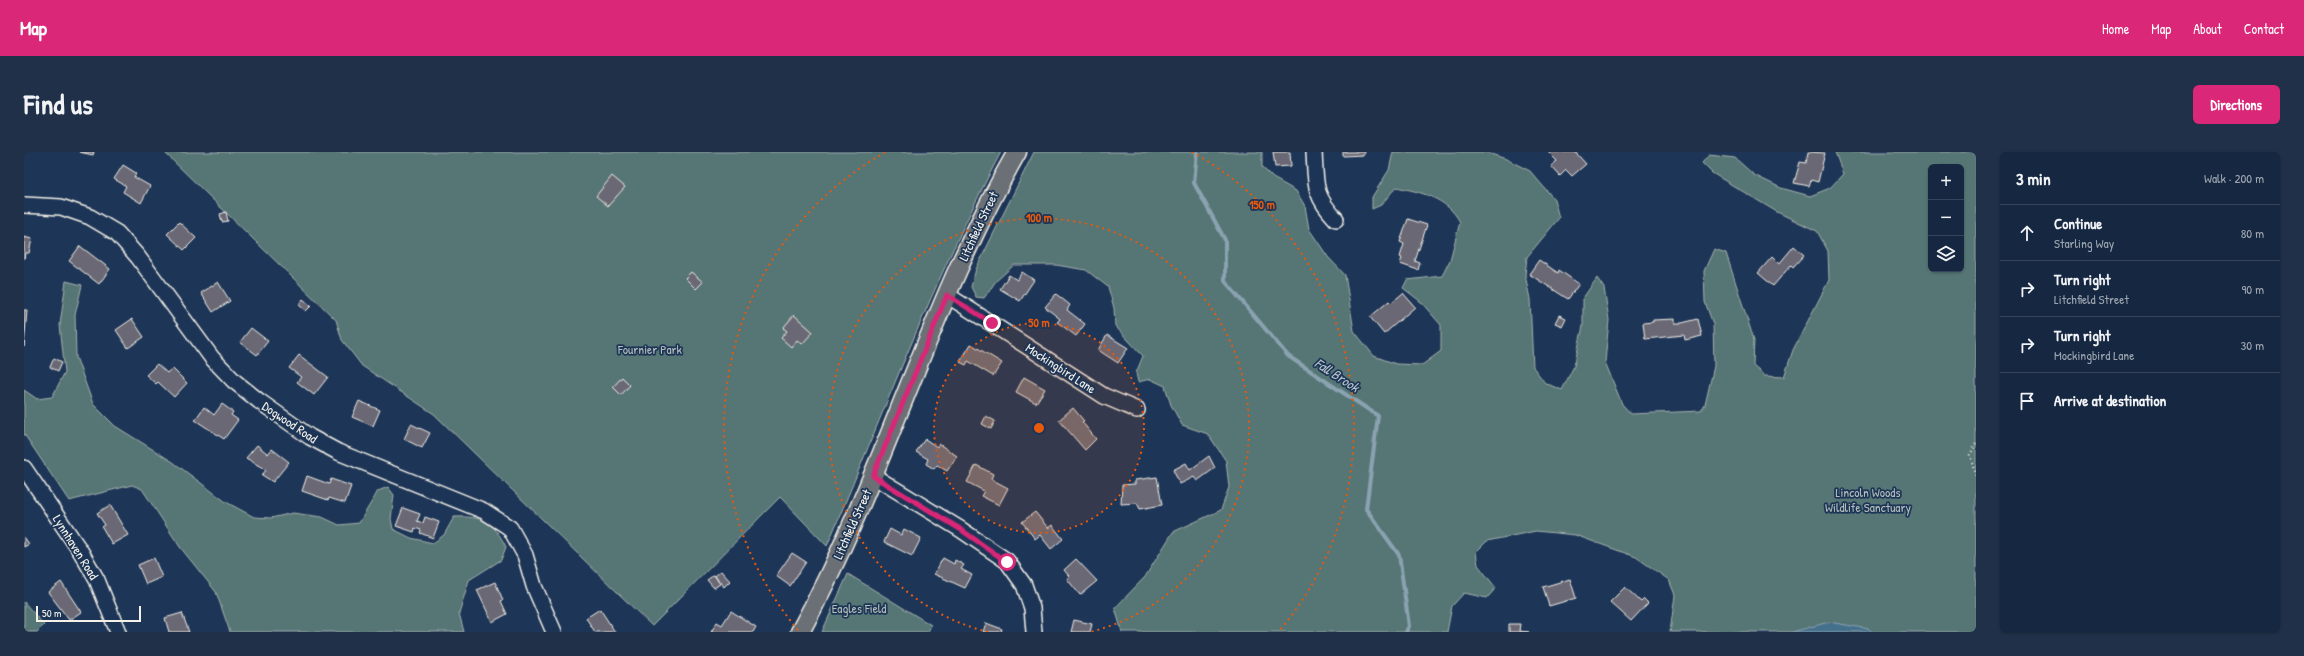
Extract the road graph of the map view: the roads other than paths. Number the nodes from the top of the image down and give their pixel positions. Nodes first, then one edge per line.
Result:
1 (1017, 152) edge
2 (1314, 152) edge
3 (24, 205) edge
4 (1336, 219) dead end
5 (947, 295) junction
6 (1137, 410) dead end
7 (24, 468) edge
8 (873, 476) junction
9 (118, 632) edge
10 (554, 632) edge
11 (800, 632) edge
12 (1034, 632) edge

1 - 5 main road, Litchfield Street
2 - 4 street
3 - 10 street, Dogwood Road
5 - 6 street, Mockingbird Lane
5 - 8 main road, Litchfield Street
7 - 9 street, Lynnhaven Road
8 - 11 main road, Litchfield Street
8 - 12 street

